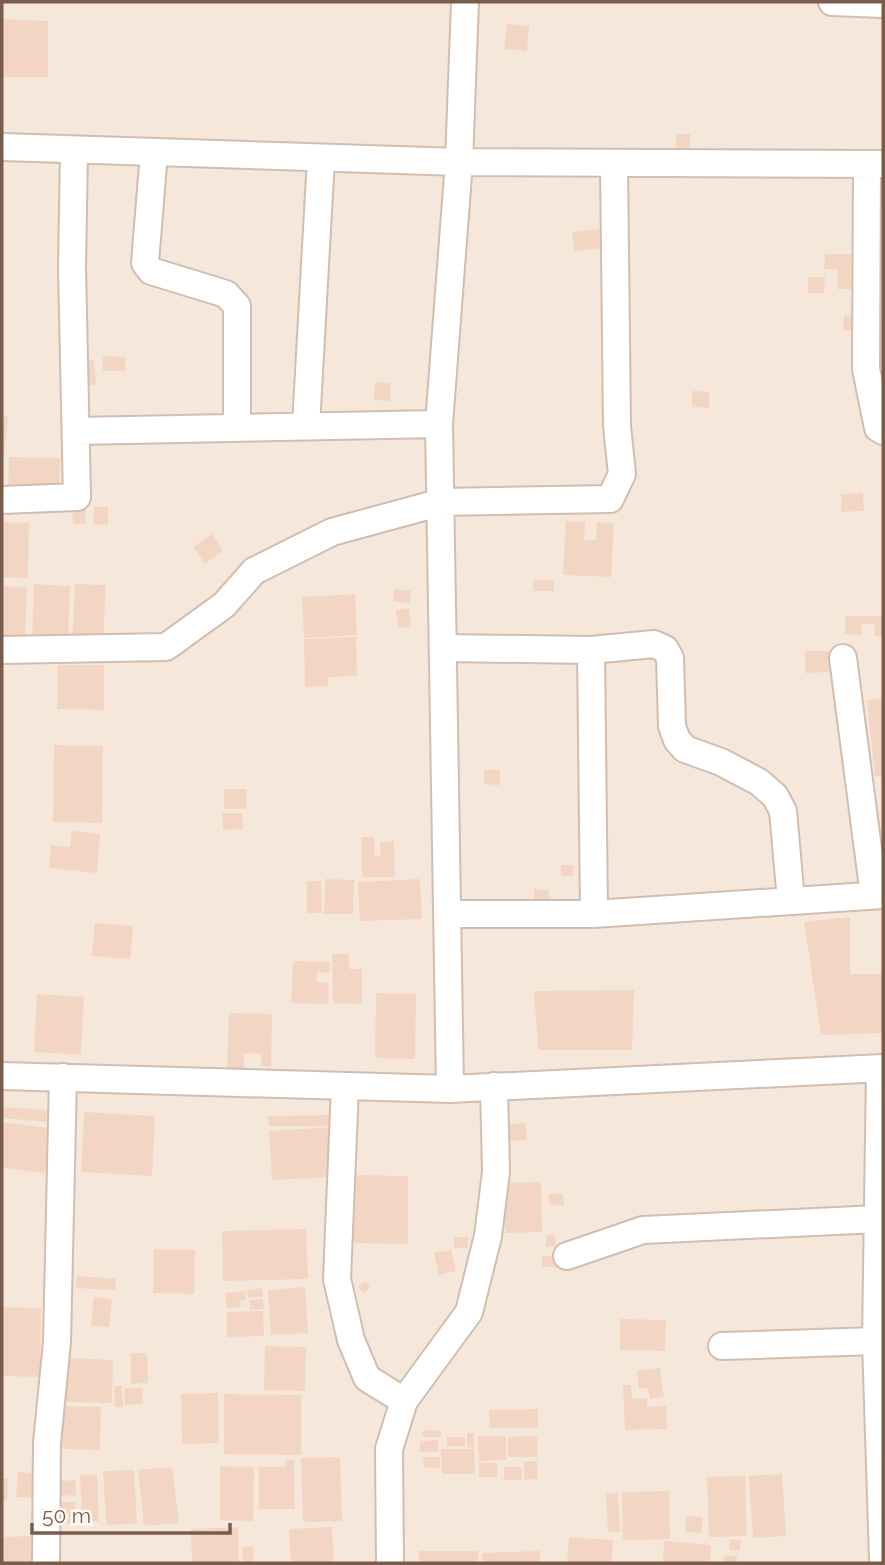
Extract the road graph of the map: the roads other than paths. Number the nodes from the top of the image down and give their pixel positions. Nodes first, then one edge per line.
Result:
1 (465, 2) edge
2 (832, 2) edge
3 (841, 2) edge
4 (883, 4) edge
5 (2, 147) edge
6 (74, 149) junction
7 (154, 152) junction
8 (321, 158) junction
9 (459, 162) junction
10 (614, 163) junction
11 (875, 164) edge
12 (439, 424) junction
13 (306, 426) junction
14 (237, 427) junction
15 (76, 431) junction
16 (883, 431) edge
17 (2, 500) edge
18 (442, 502) junction
19 (444, 648) junction
20 (2, 650) edge
21 (591, 650) junction
22 (843, 658) dead end
23 (878, 895) edge
24 (791, 901) junction
25 (448, 914) junction
26 (594, 914) junction
27 (881, 1068) edge
28 (2, 1076) edge
29 (63, 1077) junction
30 (345, 1086) junction
31 (494, 1086) junction
32 (450, 1089) junction
33 (878, 1219) junction
34 (567, 1256) dead end
35 (876, 1341) junction
36 (722, 1346) dead end
37 (404, 1401) junction
38 (883, 1559) edge
39 (46, 1563) edge
40 (390, 1563) edge

1 - 9 street
2 - 3 street
3 - 4 street
5 - 6 street
6 - 7 street
6 - 15 street
7 - 8 street
7 - 14 street
8 - 9 street
8 - 13 street
9 - 10 street
9 - 12 street
10 - 11 street
10 - 18 street
11 - 16 street
12 - 13 street
12 - 18 street
13 - 14 street
14 - 15 street
15 - 17 street
18 - 19 street
18 - 20 street
19 - 21 street
19 - 25 street
21 - 24 street
21 - 26 street
22 - 23 street
23 - 24 street
24 - 26 street
25 - 26 street
25 - 32 street
27 - 31 street
27 - 33 street
28 - 29 street
29 - 30 street
29 - 39 street
30 - 32 street
30 - 37 street
31 - 32 street
31 - 37 street
33 - 34 street
33 - 35 street
35 - 36 street
35 - 38 street
37 - 40 street

